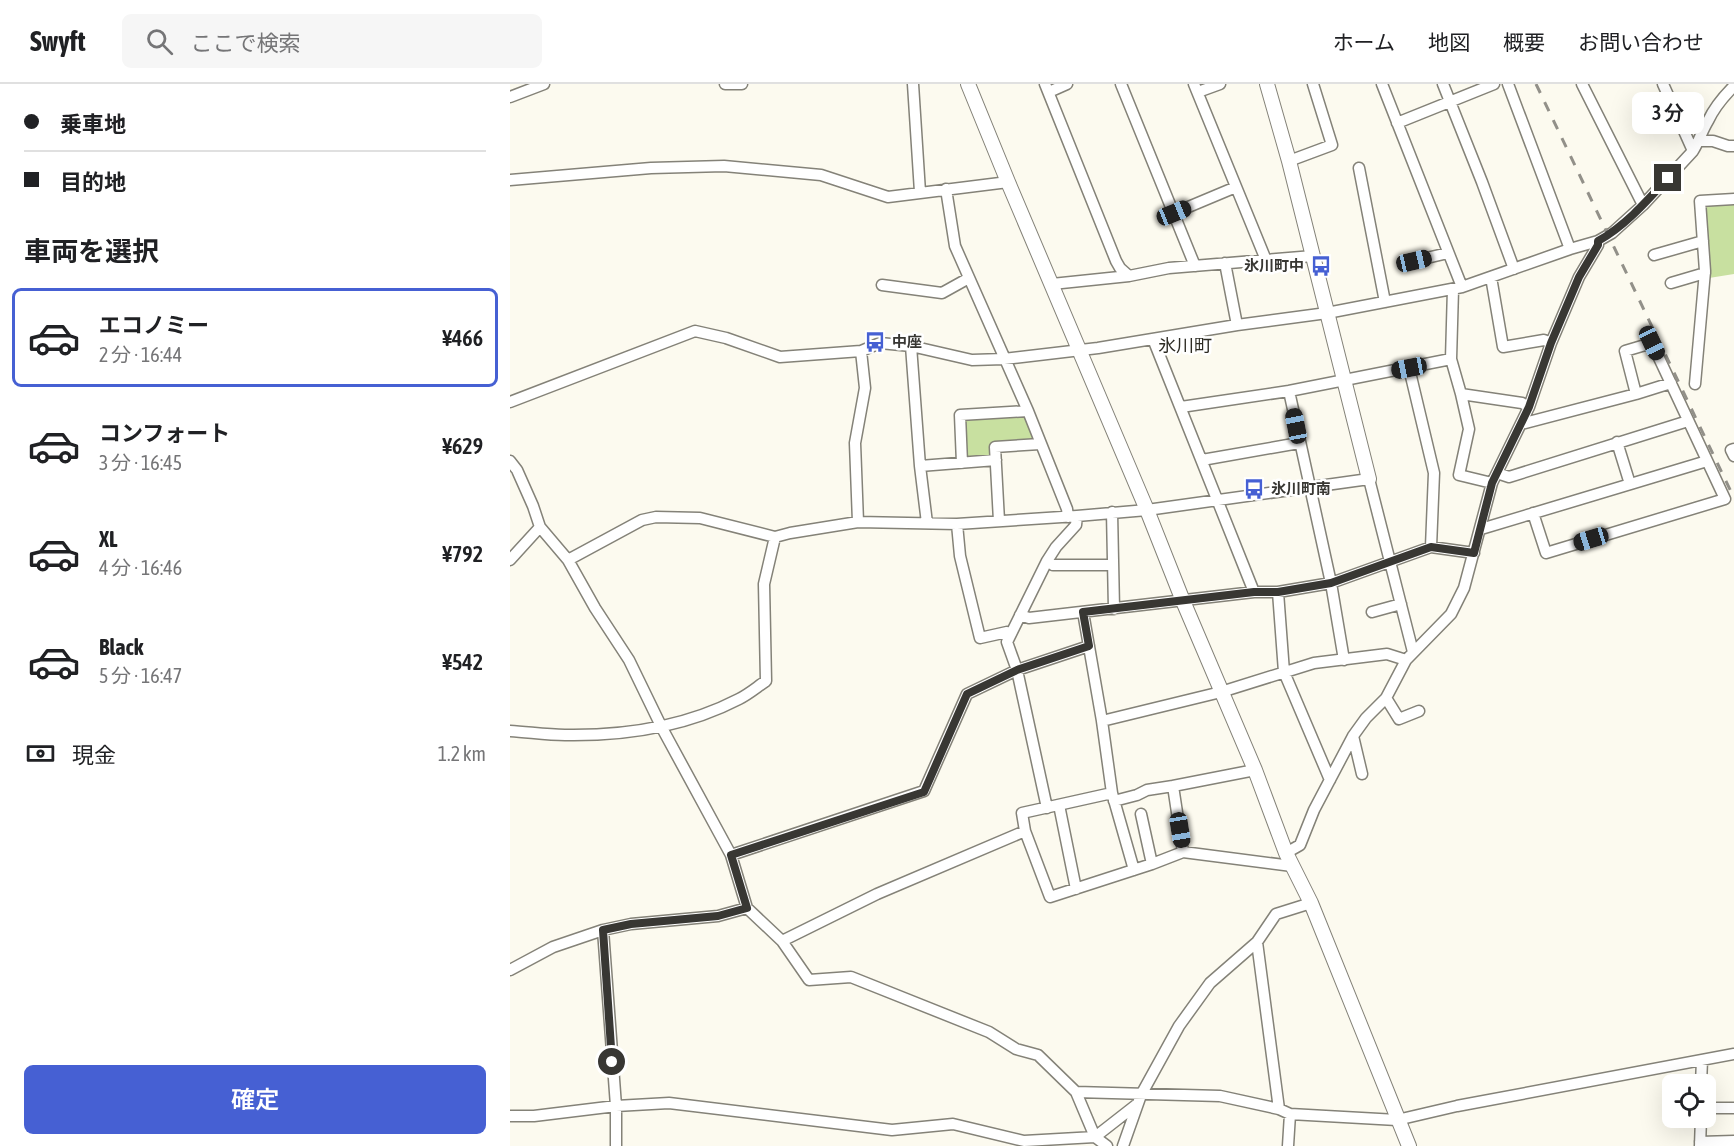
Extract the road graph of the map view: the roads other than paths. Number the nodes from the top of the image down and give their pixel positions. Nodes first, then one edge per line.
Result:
1 (543, 84) edge
2 (725, 84) edge
3 (742, 84) edge
4 (913, 84) edge
5 (968, 84) edge
6 (1068, 84) edge
7 (1121, 84) edge
8 (1220, 84) edge
9 (1267, 84) edge
10 (1313, 84) edge
11 (1382, 84) edge
12 (1443, 84) edge
13 (1494, 84) edge
14 (1508, 84) edge
15 (1582, 84) edge
16 (1663, 84) edge
17 (1734, 86) edge
18 (1047, 88) edge
19 (1196, 88) edge
20 (514, 92) edge
21 (1450, 102) junction
22 (1397, 123) junction
23 (1696, 146) junction
24 (1734, 146) edge
25 (1288, 161) junction
26 (1359, 168) dead end
27 (510, 180) edge
28 (1008, 182) junction
29 (1236, 188) junction
30 (946, 189) junction
31 (920, 192) junction
32 (1734, 199) edge
33 (1643, 205) junction
34 (1174, 213) junction
35 (1598, 241) junction
36 (1703, 241) junction
37 (1570, 249) junction
38 (1448, 253) junction
39 (1654, 255) dead end
40 (1313, 256) junction
41 (1266, 260) junction
42 (1414, 261) dead end
43 (1225, 263) junction
44 (1195, 266) junction
45 (1514, 269) junction
46 (1705, 273) junction
47 (1129, 276) junction
48 (1491, 277) junction
49 (969, 278) junction
50 (1671, 283) dead end
51 (1052, 284) junction
52 (882, 285) dead end
53 (1458, 288) junction
54 (1385, 302) junction
55 (1327, 313) junction
56 (1237, 325) junction
57 (1153, 339) junction
58 (1551, 343) junction
59 (911, 346) junction
60 (1080, 350) junction
61 (861, 351) junction
62 (1451, 358) junction
63 (1004, 359) junction
64 (1409, 368) junction
65 (1344, 381) junction
66 (1671, 383) junction
67 (1695, 384) dead end
68 (1289, 392) junction
69 (1461, 394) junction
70 (1636, 394) junction
71 (510, 402) edge
72 (1181, 407) junction
73 (1529, 407) junction
74 (1028, 411) junction
75 (1688, 421) junction
76 (1521, 424) junction
77 (1617, 442) junction
78 (1299, 443) junction
79 (1041, 444) junction
80 (1734, 449) edge
81 (1734, 456) edge
82 (510, 460) edge
83 (996, 460) junction
84 (1202, 460) junction
85 (1707, 461) junction
86 (962, 463) junction
87 (920, 466) junction
88 (1495, 478) junction
89 (1369, 479) junction
90 (1630, 484) junction
91 (1311, 487) junction
92 (1217, 500) junction
93 (1147, 510) junction
94 (1112, 512) junction
95 (1533, 513) junction
96 (1073, 517) junction
97 (999, 521) junction
98 (858, 522) junction
99 (927, 523) junction
100 (957, 524) junction
101 (540, 527) junction
102 (1481, 529) junction
103 (775, 537) junction
104 (1431, 547) junction
105 (1474, 553) junction
106 (510, 560) edge
107 (568, 560) junction
108 (1047, 561) junction
109 (1390, 562) junction
110 (1113, 564) junction
111 (1331, 583) junction
112 (1254, 592) junction
113 (1278, 592) junction
114 (1183, 602) junction
115 (1401, 604) junction
116 (1114, 609) junction
117 (1083, 612) junction
118 (1372, 612) dead end
119 (1020, 615) junction
120 (1011, 633) junction
121 (1089, 646) junction
122 (1409, 656) junction
123 (1344, 660) junction
124 (1017, 670) junction
125 (1284, 672) junction
126 (1221, 692) junction
127 (1386, 698) junction
128 (1419, 711) dead end
129 (1102, 721) junction
130 (662, 728) junction
131 (510, 731) edge
132 (1353, 736) junction
133 (1255, 770) junction
134 (1362, 774) dead end
135 (1330, 780) junction
136 (1173, 786) junction
137 (1113, 797) junction
138 (1059, 805) junction
139 (1047, 808) junction
140 (1142, 814) dead end
141 (1025, 831) junction
142 (1183, 852) junction
143 (1286, 853) junction
144 (731, 855) junction
145 (1152, 864) junction
146 (1292, 866) junction
147 (1134, 870) junction
148 (1076, 889) junction
149 (1311, 903) junction
150 (747, 908) junction
151 (603, 930) junction
152 (782, 941) junction
153 (1257, 942) junction
154 (510, 970) edge
155 (1734, 1054) edge
156 (1702, 1060) junction
157 (1701, 1074) edge
158 (1076, 1092) junction
159 (1138, 1100) junction
160 (615, 1106) junction
161 (1716, 1108) edge
162 (1734, 1108) edge
163 (1279, 1109) junction
164 (1290, 1114) junction
165 (510, 1116) edge
166 (1397, 1120) junction
167 (1701, 1128) edge
168 (1095, 1137) junction
169 (1734, 1141) edge
170 (1700, 1144) edge
171 (616, 1146) edge
172 (1107, 1146) edge
173 (1123, 1146) edge
174 (1288, 1146) edge
175 (1409, 1146) edge

1 - 20 street
2 - 3 street
4 - 31 street
5 - 28 street
6 - 18 street
7 - 34 street
8 - 19 street
9 - 25 street
10 - 25 street
11 - 22 street
12 - 21 street
13 - 21 street
14 - 37 street
15 - 33 street
16 - 23 street
17 - 23 street
18 - 47 street
19 - 29 street
21 - 22 street
21 - 45 street
22 - 38 street
23 - 24 street
23 - 33 street
25 - 40 street
26 - 54 street
27 - 31 street
28 - 30 street
28 - 51 street
29 - 34 street
29 - 41 street
30 - 31 street
30 - 49 street
32 - 36 street
33 - 35 street
34 - 44 street
35 - 37 street
35 - 58 street
36 - 39 street
36 - 46 street
37 - 45 street
38 - 42 street
38 - 53 street
40 - 41 street
40 - 55 street
41 - 43 street
43 - 44 street
43 - 56 street
44 - 47 street
45 - 48 street
46 - 50 street
46 - 67 street
47 - 51 street
48 - 53 street
48 - 58 street
49 - 52 street
49 - 63 street
51 - 60 street
53 - 54 street
53 - 62 street
54 - 55 street
55 - 56 street
55 - 65 street
56 - 57 street
57 - 60 street
57 - 72 street
58 - 73 street
59 - 61 street
59 - 63 street
59 - 87 street
60 - 63 street
60 - 93 street
61 - 71 street
61 - 98 street
62 - 64 street
62 - 69 street
63 - 74 street
64 - 65 street
64 - 104 street
65 - 68 street
65 - 89 street
66 - 70 street
66 - 70 street
66 - 75 street
68 - 72 street
68 - 78 street
69 - 73 street
69 - 88 street
70 - 76 street
72 - 84 street
73 - 76 street
74 - 79 street
74 - 86 street
75 - 77 street
75 - 85 street
76 - 88 street
77 - 88 street
77 - 90 street
78 - 84 street
78 - 91 street
79 - 83 street
79 - 96 street
80 - 81 street
82 - 101 street
83 - 86 street
83 - 97 street
84 - 92 street
85 - 90 street
85 - 95 street
86 - 87 street
87 - 99 street
88 - 102 street
89 - 91 street
89 - 109 street
90 - 95 street
91 - 92 street
91 - 111 street
92 - 93 street
92 - 112 street
93 - 94 street
93 - 114 street
94 - 96 street
94 - 110 street
95 - 102 street
96 - 97 street
96 - 108 street
97 - 100 street
98 - 99 street
98 - 103 street
99 - 100 street
100 - 120 street
101 - 106 street
101 - 107 street
102 - 105 street
103 - 107 street
103 - 130 street
104 - 105 street
104 - 109 street
105 - 122 street
107 - 130 street
108 - 110 street
108 - 119 street
109 - 111 street
109 - 115 street
110 - 116 street
111 - 113 street
111 - 123 street
112 - 113 street
112 - 114 street
113 - 125 street
114 - 116 street
114 - 126 street
115 - 118 street
115 - 122 street
116 - 117 street
117 - 119 street
117 - 121 street
119 - 120 street
120 - 124 street
121 - 124 street
121 - 129 street
122 - 123 street
122 - 127 street
123 - 125 street
124 - 139 street
124 - 144 street
125 - 126 street
125 - 135 street
126 - 129 street
126 - 133 street
127 - 128 street
127 - 132 street
129 - 137 street
130 - 131 street
130 - 144 street
132 - 134 street
132 - 135 street
133 - 136 street
133 - 143 street
135 - 143 street
136 - 137 street
136 - 142 street
137 - 138 street
137 - 147 street
138 - 139 street
138 - 148 street
139 - 141 street
140 - 145 street
141 - 148 street
141 - 152 street
142 - 145 street
142 - 146 street
143 - 146 street
144 - 150 street
145 - 147 street
146 - 149 street
147 - 148 street
149 - 153 street
149 - 166 street
150 - 151 street
150 - 152 street
151 - 154 street
151 - 160 street
152 - 158 street
153 - 159 street
153 - 163 street
155 - 156 street
156 - 157 street
156 - 166 street
158 - 159 street
158 - 168 street
159 - 163 street
159 - 168 street
159 - 173 street
160 - 165 street
160 - 168 street
160 - 171 street
161 - 162 street
163 - 164 street
164 - 166 street
164 - 174 street
166 - 175 street
167 - 170 street
168 - 172 street
169 - 170 street

